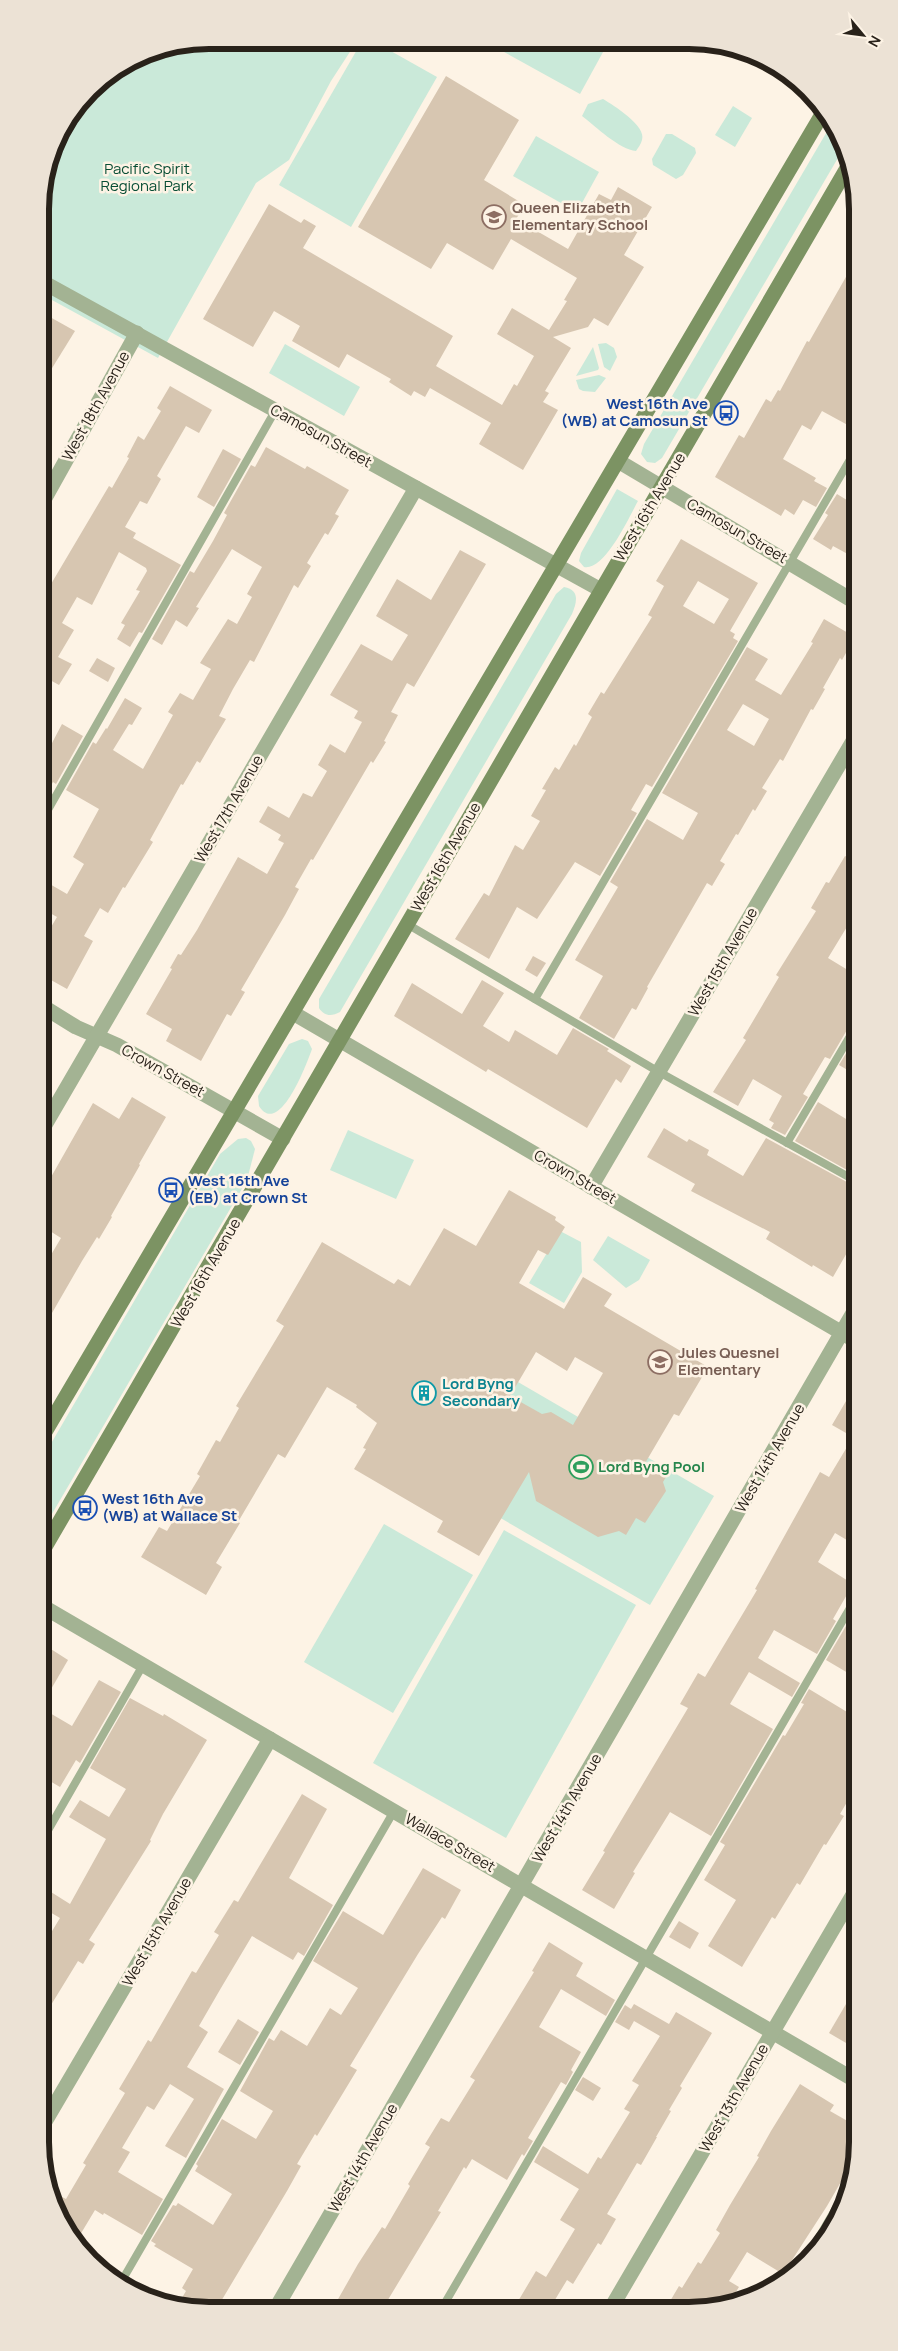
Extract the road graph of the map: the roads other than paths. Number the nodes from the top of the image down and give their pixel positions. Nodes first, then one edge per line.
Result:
1 (820, 117) edge
2 (845, 172) edge
3 (49, 286) edge
4 (137, 333) junction
5 (275, 411) junction
6 (618, 461) junction
7 (849, 461) edge
8 (662, 487) junction
9 (416, 488) junction
10 (49, 491) edge
11 (790, 562) junction
12 (557, 566) junction
13 (601, 590) junction
14 (849, 598) edge
15 (849, 748) edge
16 (49, 808) edge
17 (407, 924) junction
18 (535, 999) junction
19 (49, 1010) edge
20 (293, 1013) junction
21 (97, 1036) junction
22 (849, 1038) edge
23 (339, 1040) junction
24 (659, 1072) junction
25 (234, 1111) junction
26 (49, 1118) edge
27 (283, 1140) junction
28 (787, 1143) junction
29 (849, 1177) edge
30 (591, 1187) junction
31 (849, 1320) edge
32 (842, 1333) junction
33 (849, 1337) edge
34 (49, 1425) edge
35 (49, 1540) edge
36 (49, 1610) edge
37 (849, 1610) edge
38 (143, 1665) junction
39 (270, 1739) junction
40 (394, 1811) junction
41 (49, 1829) edge
42 (522, 1885) junction
43 (849, 1902) edge
44 (647, 1957) junction
45 (773, 2032) junction
46 (849, 2077) edge
47 (49, 2115) edge
48 (124, 2277) edge
49 (279, 2302) edge
50 (446, 2302) edge
51 (615, 2302) edge

1 - 6 main road
2 - 8 main road, West 16th Avenue
3 - 4 street, Camosun Street
4 - 5 street, Camosun Street
4 - 10 street, West 18th Avenue
5 - 9 street, Camosun Street
5 - 16 lane
6 - 8 street, Camosun Street
6 - 12 main road
7 - 11 lane
8 - 11 street, Camosun Street
8 - 13 main road, West 16th Avenue
9 - 12 street, Camosun Street
9 - 21 street, West 17th Avenue
11 - 14 street, Camosun Street
11 - 18 lane
12 - 13 street, Camosun Street
12 - 20 main road
13 - 17 main road, West 16th Avenue
15 - 24 street, West 15th Avenue
17 - 18 lane
17 - 23 main road, West 16th Avenue
18 - 24 lane
19 - 21 street, Crown Street
20 - 23 street, Crown Street
20 - 25 main road
21 - 25 street, Crown Street
21 - 26 street, West 17th Avenue
22 - 28 lane
23 - 27 main road, West 16th Avenue
23 - 30 street, Crown Street
24 - 28 lane
24 - 30 street, West 15th Avenue
25 - 27 street, Crown Street
25 - 34 main road
27 - 35 main road, West 16th Avenue
28 - 29 lane
30 - 32 street, Crown Street
31 - 32 street, West 14th Avenue
32 - 33 street, Crown Street
32 - 42 street, West 14th Avenue
36 - 38 street, Wallace Street
37 - 44 lane
38 - 39 street, Wallace Street
38 - 41 lane
39 - 40 street, Wallace Street
39 - 47 street, West 15th Avenue
40 - 42 street, Wallace Street
40 - 48 lane
42 - 44 street, Wallace Street
42 - 49 street, West 14th Avenue
43 - 45 street, West 13th Avenue
44 - 45 street, Wallace Street
44 - 50 lane
45 - 46 street, Wallace Street
45 - 51 street, West 13th Avenue

